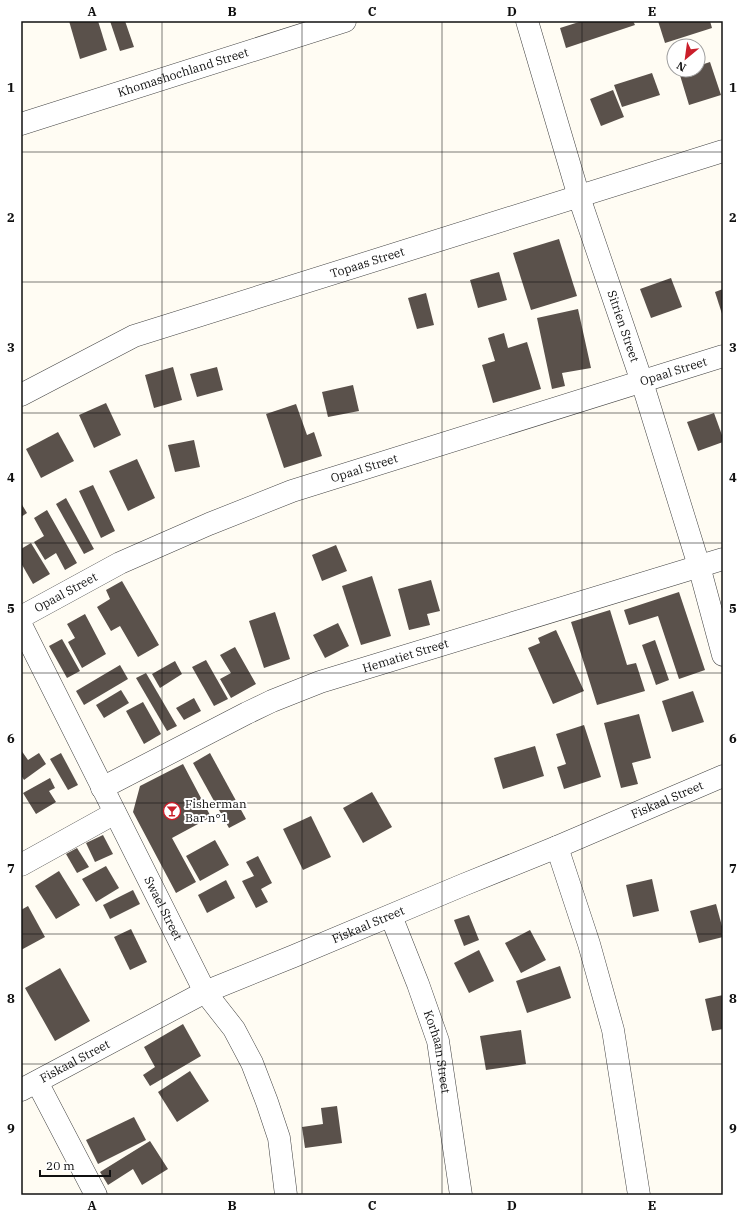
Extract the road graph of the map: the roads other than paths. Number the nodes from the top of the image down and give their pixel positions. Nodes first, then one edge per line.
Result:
1 (345, 21) edge
2 (527, 21) edge
3 (21, 124) edge
4 (723, 151) edge
5 (579, 197) junction
6 (723, 356) edge
7 (642, 382) junction
8 (21, 395) edge
9 (723, 559) edge
10 (699, 566) junction
11 (21, 617) edge
12 (21, 625) edge
13 (723, 655) edge
14 (723, 776) edge
15 (102, 788) junction
16 (115, 813) junction
17 (557, 847) junction
18 (21, 865) edge
19 (391, 916) junction
20 (205, 992) junction
21 (29, 1086) edge
22 (96, 1195) edge
23 (286, 1195) edge
24 (461, 1195) edge
25 (639, 1195) edge

1 - 3 street, Khomashochland Street
2 - 5 street, Sitrien Street
4 - 5 street, Topaas Street
5 - 7 street, Sitrien Street
5 - 8 street, Topaas Street
6 - 7 street, Opaal Street
7 - 10 street, Sitrien Street
7 - 11 street, Opaal Street
9 - 10 street, Hematiet Street
10 - 13 street, Sitrien Street
10 - 15 street, Hematiet Street
12 - 15 street, Swael Street
14 - 17 street, Fiskaal Street
15 - 16 street, Swael Street
16 - 18 street
16 - 20 street, Swael Street
17 - 19 street, Fiskaal Street
17 - 25 street
19 - 20 street, Fiskaal Street
19 - 24 street, Korhaan Street
20 - 21 street, Fiskaal Street
20 - 23 street, Swael Street
21 - 22 street

